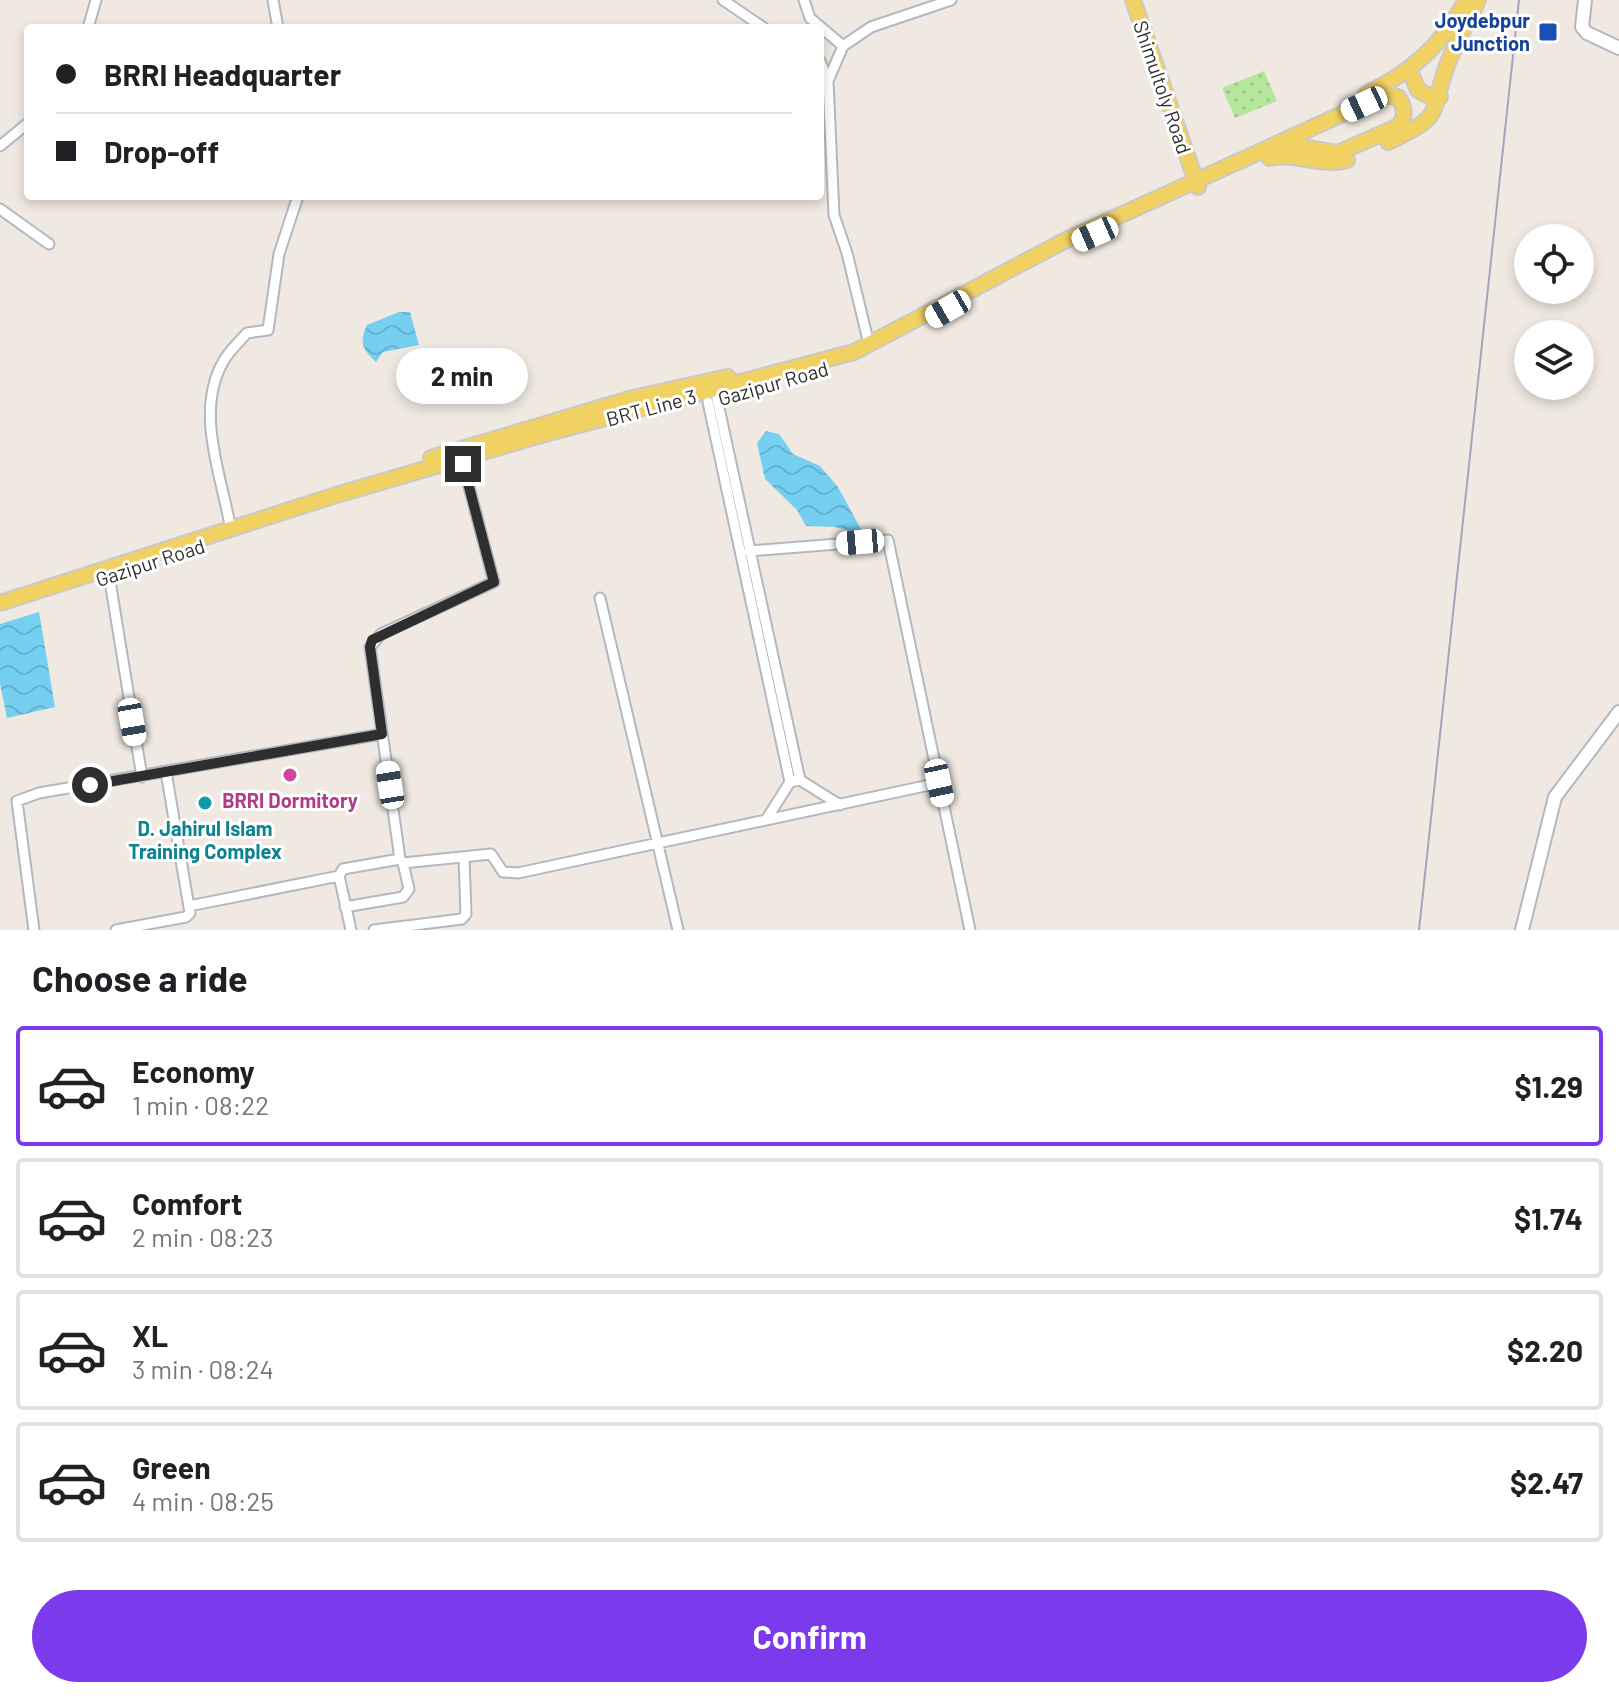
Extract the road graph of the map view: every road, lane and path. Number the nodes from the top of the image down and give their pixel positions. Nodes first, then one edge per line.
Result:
1 (96, 0) edge
2 (273, 0) edge
3 (723, 0) edge
4 (804, 0) edge
5 (951, 0) edge
6 (1133, 0) edge
7 (1466, 0) edge
8 (1478, 0) edge
9 (1585, 0) edge
10 (89, 24) edge
11 (277, 24) edge
12 (758, 24) edge
13 (817, 24) edge
14 (824, 30) edge
15 (843, 46) junction
16 (1619, 48) edge
17 (824, 71) edge
18 (1410, 71) junction
19 (828, 81) junction
20 (1382, 86) junction
21 (1440, 97) junction
22 (1323, 123) junction
23 (24, 126) edge
24 (1408, 133) junction
25 (0, 146) edge
26 (1276, 147) junction
27 (1330, 152) junction
28 (1195, 181) junction
29 (297, 200) edge
30 (0, 209) edge
31 (49, 244) dead end
32 (867, 336) junction
33 (712, 400) junction
34 (463, 464) junction
35 (229, 520) junction
36 (749, 551) junction
37 (109, 575) junction
38 (0, 594) edge
39 (600, 598) dead end
40 (0, 603) edge
41 (0, 610) edge
42 (1619, 712) edge
43 (382, 734) junction
44 (166, 772) junction
45 (142, 777) junction
46 (795, 781) junction
47 (939, 783) junction
48 (840, 805) junction
49 (766, 820) junction
50 (660, 844) junction
51 (464, 858) junction
52 (401, 861) junction
53 (339, 876) junction
54 (189, 906) junction
55 (345, 907) junction
56 (34, 930) edge
57 (116, 930) edge
58 (351, 930) edge
59 (374, 930) edge
60 (678, 930) edge
61 (970, 930) edge
62 (1522, 930) edge

1 - 10 street
2 - 11 street
3 - 12 street
4 - 13 street
5 - 15 street
6 - 28 main road, Shimultoly Road
7 - 18 main road
8 - 21 main road
9 - 16 street
14 - 15 street
15 - 19 street
17 - 19 street
18 - 20 main road
18 - 21 main road
19 - 32 street
20 - 24 main road
20 - 28 main road
21 - 24 main road
22 - 26 main road, BRT Line 3
22 - 27 main road
22 - 27 main road, BRT Line 3
23 - 25 street
24 - 28 main road
26 - 27 main road, BRT Line 3
26 - 28 main road, BRT Line 3
28 - 32 main road, Gazipur Road
28 - 33 main road, Gazipur Road
28 - 40 main road, BRT Line 3
29 - 35 street
30 - 31 street
32 - 35 main road, Gazipur Road
33 - 34 main road, Gazipur Road
33 - 36 street
33 - 46 street
34 - 37 main road, Gazipur Road
34 - 43 street
35 - 38 main road, Gazipur Road
36 - 46 street
36 - 47 street
37 - 41 main road, Gazipur Road
37 - 45 street
39 - 50 street
42 - 62 street
43 - 44 street
43 - 52 street
44 - 45 street
44 - 54 street
45 - 56 street
46 - 48 street
46 - 49 street
47 - 48 street
47 - 61 street
48 - 49 street
49 - 50 street
50 - 51 street
50 - 60 street
51 - 52 street
51 - 59 street
52 - 53 street
52 - 55 street
53 - 54 street
53 - 55 street
54 - 57 street
55 - 58 street

